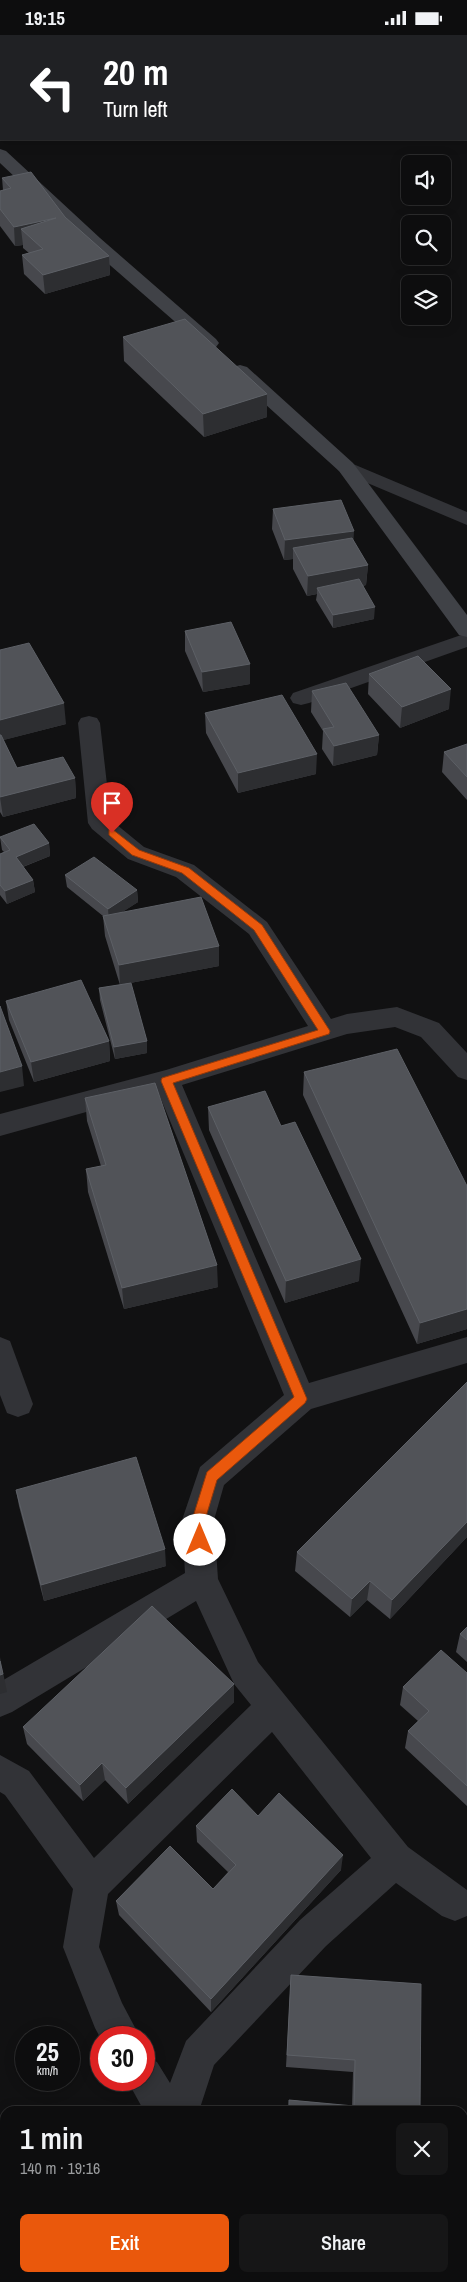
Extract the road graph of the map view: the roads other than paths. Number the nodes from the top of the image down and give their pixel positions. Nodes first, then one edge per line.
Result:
1 (0, 155) edge
2 (346, 467) junction
3 (467, 519) edge
4 (467, 630) edge
5 (467, 639) edge
6 (301, 699) dead end
7 (89, 723) dead end
8 (325, 1031) junction
9 (467, 1070) edge
10 (166, 1081) junction
11 (0, 1125) edge
12 (0, 1350) edge
13 (467, 1350) edge
14 (301, 1399) junction
15 (18, 1403) dead end
16 (202, 1579) junction
17 (0, 1701) edge
18 (273, 1707) junction
19 (0, 1772) edge
20 (395, 1860) junction
21 (92, 1885) junction
22 (455, 1903) dead end
23 (114, 2026) edge
24 (154, 2091) edge
25 (163, 2106) edge
26 (182, 2106) edge

1 - 2 main road
2 - 3 street
2 - 4 main road
5 - 6 street
7 - 8 street
8 - 9 street
8 - 10 street
10 - 11 street
10 - 14 street
12 - 15 street
13 - 14 street
14 - 16 street
16 - 17 street
16 - 18 street
18 - 20 street
18 - 21 street
19 - 21 street
20 - 22 street
20 - 26 street
21 - 23 street
24 - 25 street

